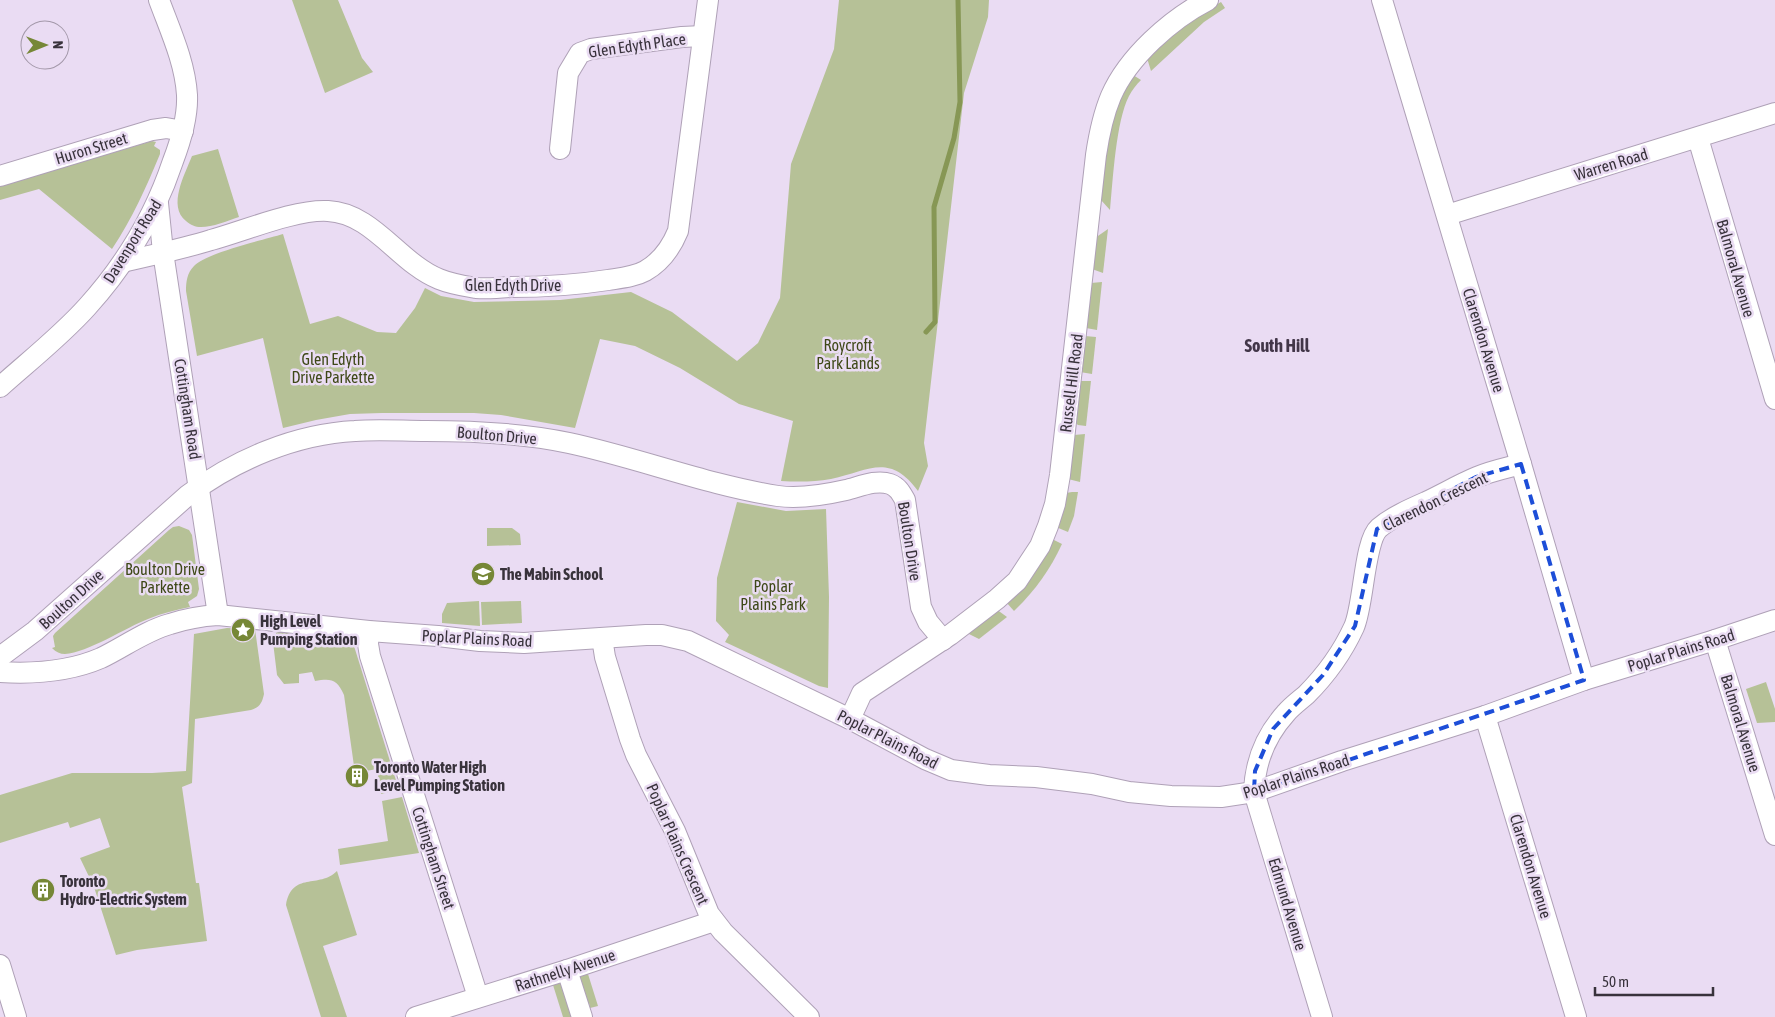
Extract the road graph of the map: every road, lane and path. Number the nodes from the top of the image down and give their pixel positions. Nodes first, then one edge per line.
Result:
1 (159, 0) edge
2 (708, 0) edge
3 (1208, 0) edge
4 (1382, 0) edge
5 (703, 36) junction
6 (1775, 113) edge
7 (183, 131) junction
8 (1698, 138) junction
9 (560, 149) dead end
10 (0, 176) edge
11 (158, 203) junction
12 (1447, 215) junction
13 (163, 252) junction
14 (123, 262) junction
15 (0, 387) edge
16 (1775, 398) edge
17 (1521, 464) junction
18 (199, 486) junction
19 (218, 615) junction
20 (1775, 620) edge
21 (369, 631) junction
22 (602, 638) junction
23 (943, 640) junction
24 (1715, 640) junction
25 (0, 657) edge
26 (0, 672) edge
27 (1584, 680) junction
28 (1485, 716) junction
29 (850, 719) junction
30 (1254, 792) junction
31 (1775, 834) edge
32 (714, 921) junction
33 (0, 965) edge
34 (567, 970) junction
35 (478, 997) junction
36 (16, 1017) edge
37 (416, 1017) edge
38 (582, 1017) edge
39 (809, 1017) edge
40 (1322, 1017) edge
41 (1576, 1017) edge

1 - 7 street, Davenport Road
2 - 5 street, Glen Edyth Drive
3 - 23 street, Russell Hill Road
4 - 12 street, Clarendon Avenue
5 - 9 street, Glen Edyth Place
5 - 13 street, Glen Edyth Drive
6 - 8 street, Warren Road
7 - 10 street, Huron Street
7 - 11 street, Davenport Road
8 - 12 street, Warren Road
8 - 16 street, Balmoral Avenue
11 - 13 street, Cottingham Road
11 - 14 street, Davenport Road
12 - 17 street, Clarendon Avenue
13 - 14 street, Glen Edyth Drive
13 - 18 street, Cottingham Road
14 - 15 street, Davenport Road
17 - 27 street, Clarendon Avenue
17 - 30 street, Clarendon Crescent
18 - 19 street, Cottingham Road
18 - 23 street, Boulton Drive
18 - 25 street, Boulton Drive
19 - 21 street, Poplar Plains Road
19 - 26 street, Poplar Plains Road
20 - 24 street, Poplar Plains Road
21 - 22 street, Poplar Plains Road
21 - 35 street, Cottingham Street
22 - 29 street, Poplar Plains Road
22 - 32 street, Poplar Plains Crescent
23 - 29 street, Russell Hill Road
24 - 27 street, Poplar Plains Road
24 - 31 street, Balmoral Avenue
27 - 28 street, Poplar Plains Road
28 - 30 street, Poplar Plains Road
28 - 41 street, Clarendon Avenue
29 - 30 street, Poplar Plains Road
30 - 40 street, Edmund Avenue
32 - 34 street, Rathnelly Avenue
32 - 39 street, Poplar Plains Crescent
33 - 36 street
34 - 35 street, Rathnelly Avenue
34 - 38 street
35 - 37 street, Rathnelly Avenue

